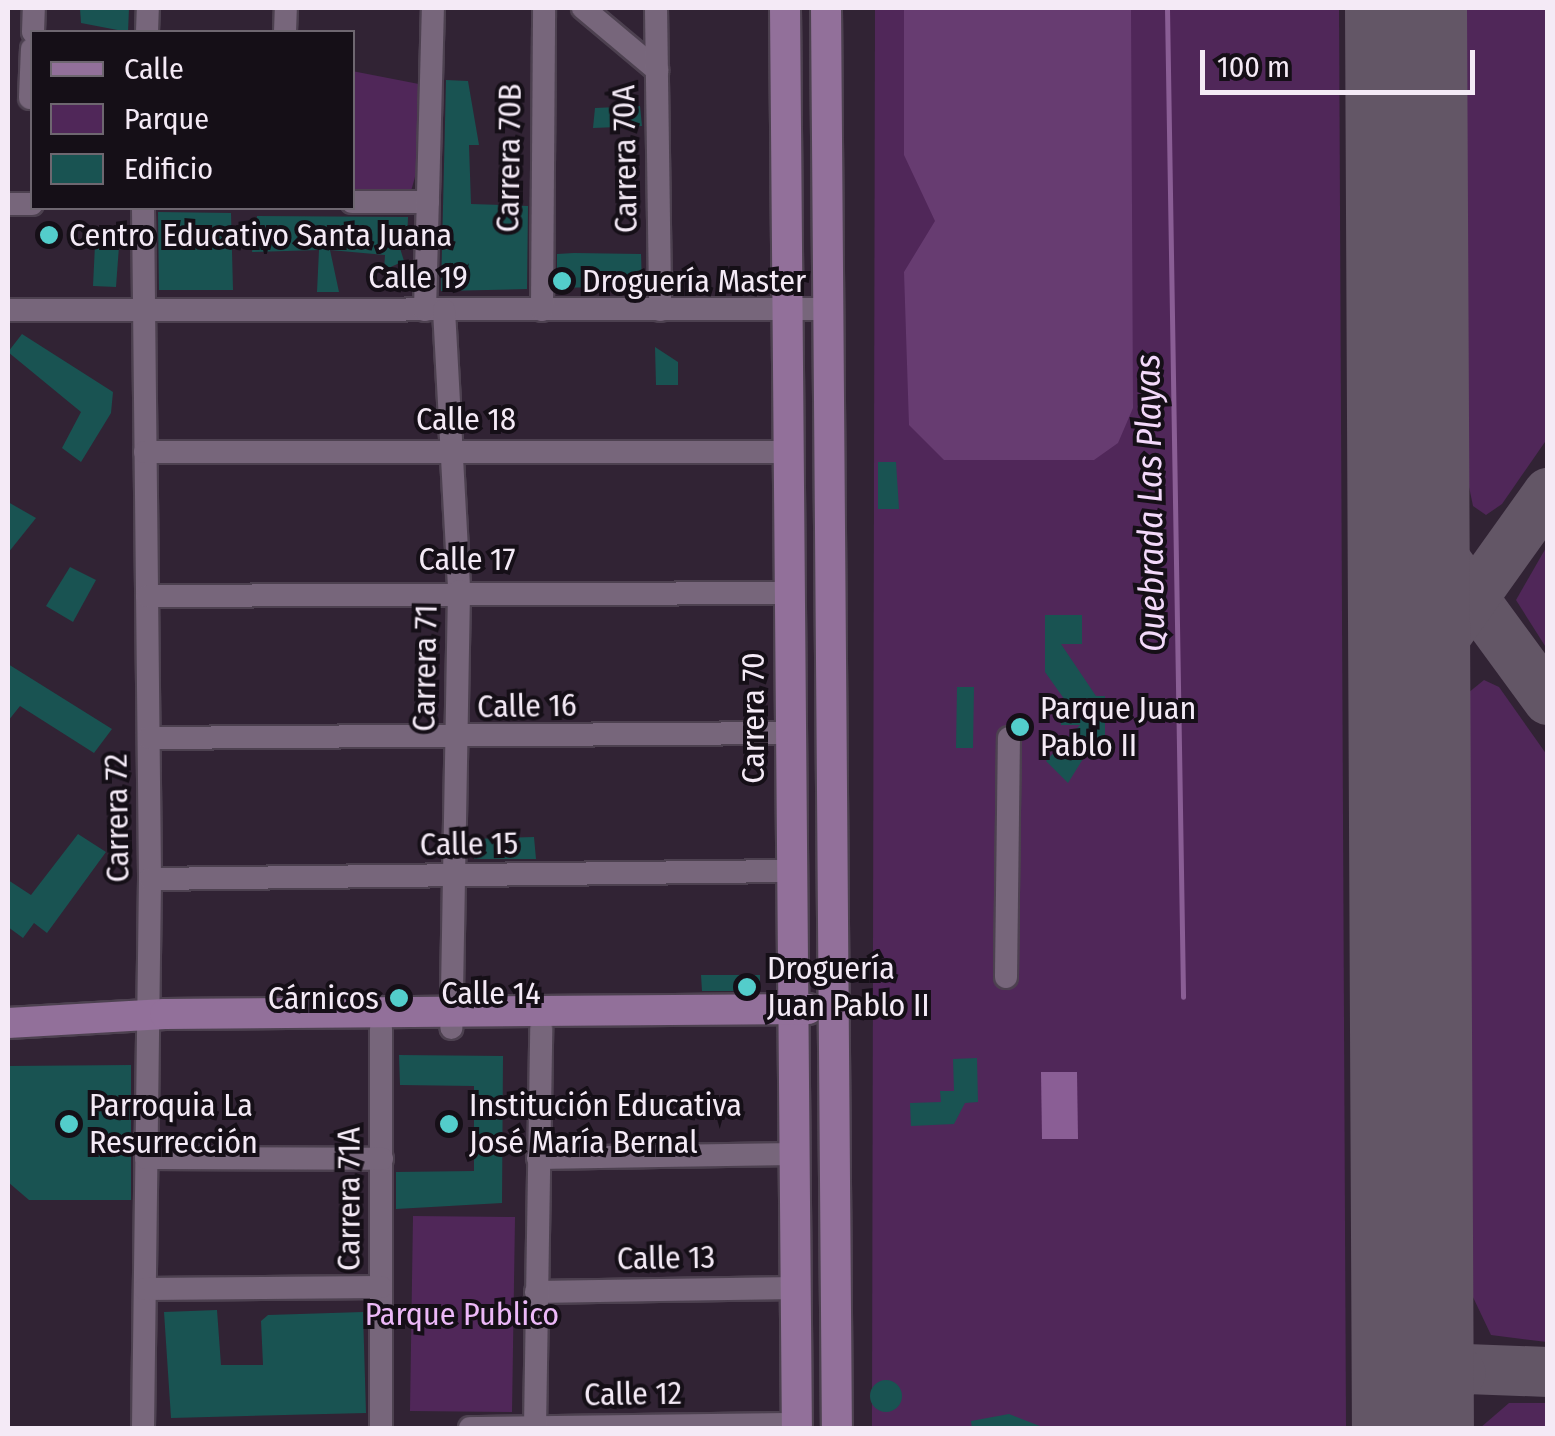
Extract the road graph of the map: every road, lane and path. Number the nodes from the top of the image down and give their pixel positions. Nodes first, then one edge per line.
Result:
1 (433, 8) edge
2 (544, 8) edge
3 (583, 8) edge
4 (656, 8) edge
5 (785, 8) edge
6 (826, 8) edge
7 (30, 61) edge
8 (656, 70) junction
9 (24, 98) edge
10 (355, 202) edge
11 (428, 202) junction
12 (142, 210) edge
13 (828, 309) junction
14 (8, 310) edge
15 (144, 310) junction
16 (434, 310) junction
17 (542, 310) junction
18 (660, 310) junction
19 (786, 310) junction
20 (456, 451) junction
21 (145, 452) junction
22 (787, 452) junction
23 (459, 591) junction
24 (787, 593) junction
25 (147, 596) junction
26 (788, 733) junction
27 (148, 738) junction
28 (1009, 738) dead end
29 (456, 740) junction
30 (788, 871) junction
31 (455, 877) junction
32 (150, 879) junction
33 (1006, 977) dead end
34 (791, 1018) junction
35 (836, 1018) junction
36 (149, 1020) junction
37 (452, 1020) junction
38 (8, 1023) edge
39 (541, 1028) junction
40 (381, 1029) junction
41 (794, 1154) junction
42 (146, 1158) junction
43 (538, 1158) junction
44 (382, 1160) junction
45 (381, 1287) junction
46 (796, 1288) junction
47 (145, 1289) junction
48 (536, 1292) junction
49 (797, 1426) edge
50 (143, 1428) edge
51 (382, 1428) edge
52 (470, 1428) edge
53 (535, 1428) edge
54 (837, 1428) edge

1 - 11 street, Carrera 71
2 - 17 street, Carrera 70B
3 - 8 street
4 - 8 street, Carrera 70A
5 - 19 main road, Carrera 70
6 - 13 main road
7 - 9 street
8 - 18 street, Carrera 70A
10 - 11 street
11 - 16 street, Carrera 71
12 - 15 street, Carrera 72
13 - 19 street, Calle 19
13 - 35 main road
14 - 15 street, Calle 19
15 - 16 street, Calle 19
15 - 21 street, Carrera 72
16 - 17 street, Calle 19
16 - 20 street, Carrera 71
17 - 18 street, Calle 19
18 - 19 street, Calle 19
19 - 22 main road, Carrera 70
20 - 21 street, Calle 18
20 - 22 street, Calle 18
20 - 23 street, Carrera 71
21 - 25 street, Carrera 72
22 - 24 main road, Carrera 70
23 - 24 street, Calle 17
23 - 25 street, Calle 17
23 - 29 street, Carrera 71
24 - 26 main road, Carrera 70
25 - 27 street, Carrera 72
26 - 29 street, Calle 16
26 - 30 main road, Carrera 70
27 - 29 street, Calle 16
27 - 32 street, Carrera 72
28 - 33 street
29 - 31 street, Carrera 71
30 - 31 street, Calle 15
30 - 34 main road, Carrera 70
31 - 32 street, Calle 15
31 - 37 street, Carrera 71
32 - 36 street, Carrera 72
34 - 35 main road, Calle 14
34 - 37 main road, Calle 14
34 - 39 main road, Calle 14
34 - 41 main road, Carrera 70
35 - 54 main road
36 - 37 main road, Calle 14
36 - 38 main road, Calle 14
36 - 40 main road, Calle 14
36 - 42 street, Carrera 72
37 - 39 main road, Calle 14
37 - 40 main road, Calle 14
39 - 43 street
40 - 44 street, Carrera 71A
41 - 43 street
41 - 46 main road, Carrera 70
42 - 44 street
42 - 47 street, Carrera 72
43 - 48 street
44 - 45 street, Carrera 71A
45 - 47 street
45 - 51 street, Carrera 71A
46 - 48 street, Calle 13
46 - 49 main road, Carrera 70
47 - 50 street, Carrera 72
48 - 53 street
49 - 53 street, Calle 12
52 - 53 street, Calle 12

